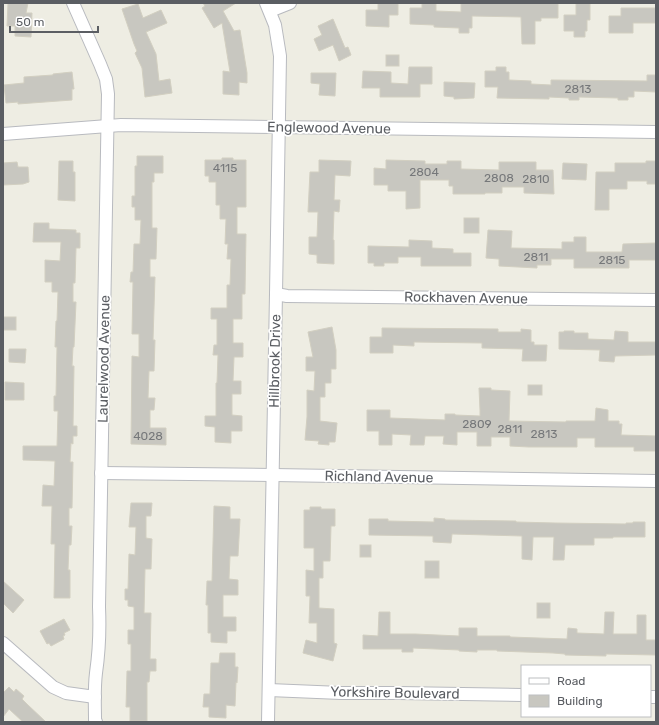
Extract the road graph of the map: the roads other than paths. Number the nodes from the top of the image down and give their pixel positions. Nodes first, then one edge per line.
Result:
1 (73, 3) edge
2 (290, 3) edge
3 (268, 7) edge
4 (108, 126) junction
5 (279, 127) junction
6 (656, 132) edge
7 (3, 134) edge
8 (276, 294) junction
9 (656, 300) edge
10 (101, 473) junction
11 (273, 475) junction
12 (656, 481) edge
13 (3, 643) edge
14 (269, 690) junction
15 (521, 695) edge
16 (95, 697) junction
17 (96, 722) edge
18 (268, 722) edge

1 - 4 street, Laurelwood Avenue
2 - 3 street
3 - 5 street, Hillbrook Drive
4 - 5 street, Englewood Avenue
4 - 7 street, Englewood Avenue
4 - 10 street, Laurelwood Avenue
5 - 6 street, Englewood Avenue
5 - 8 street, Hillbrook Drive
8 - 9 street, Rockhaven Avenue
8 - 11 street, Hillbrook Drive
10 - 11 street, Richland Avenue
10 - 16 street, Laurelwood Avenue
11 - 12 street, Richland Avenue
11 - 14 street, Hillbrook Drive
13 - 16 street
14 - 15 street, Yorkshire Boulevard
14 - 18 street, Hillbrook Drive
16 - 17 street, Laurelwood Avenue

